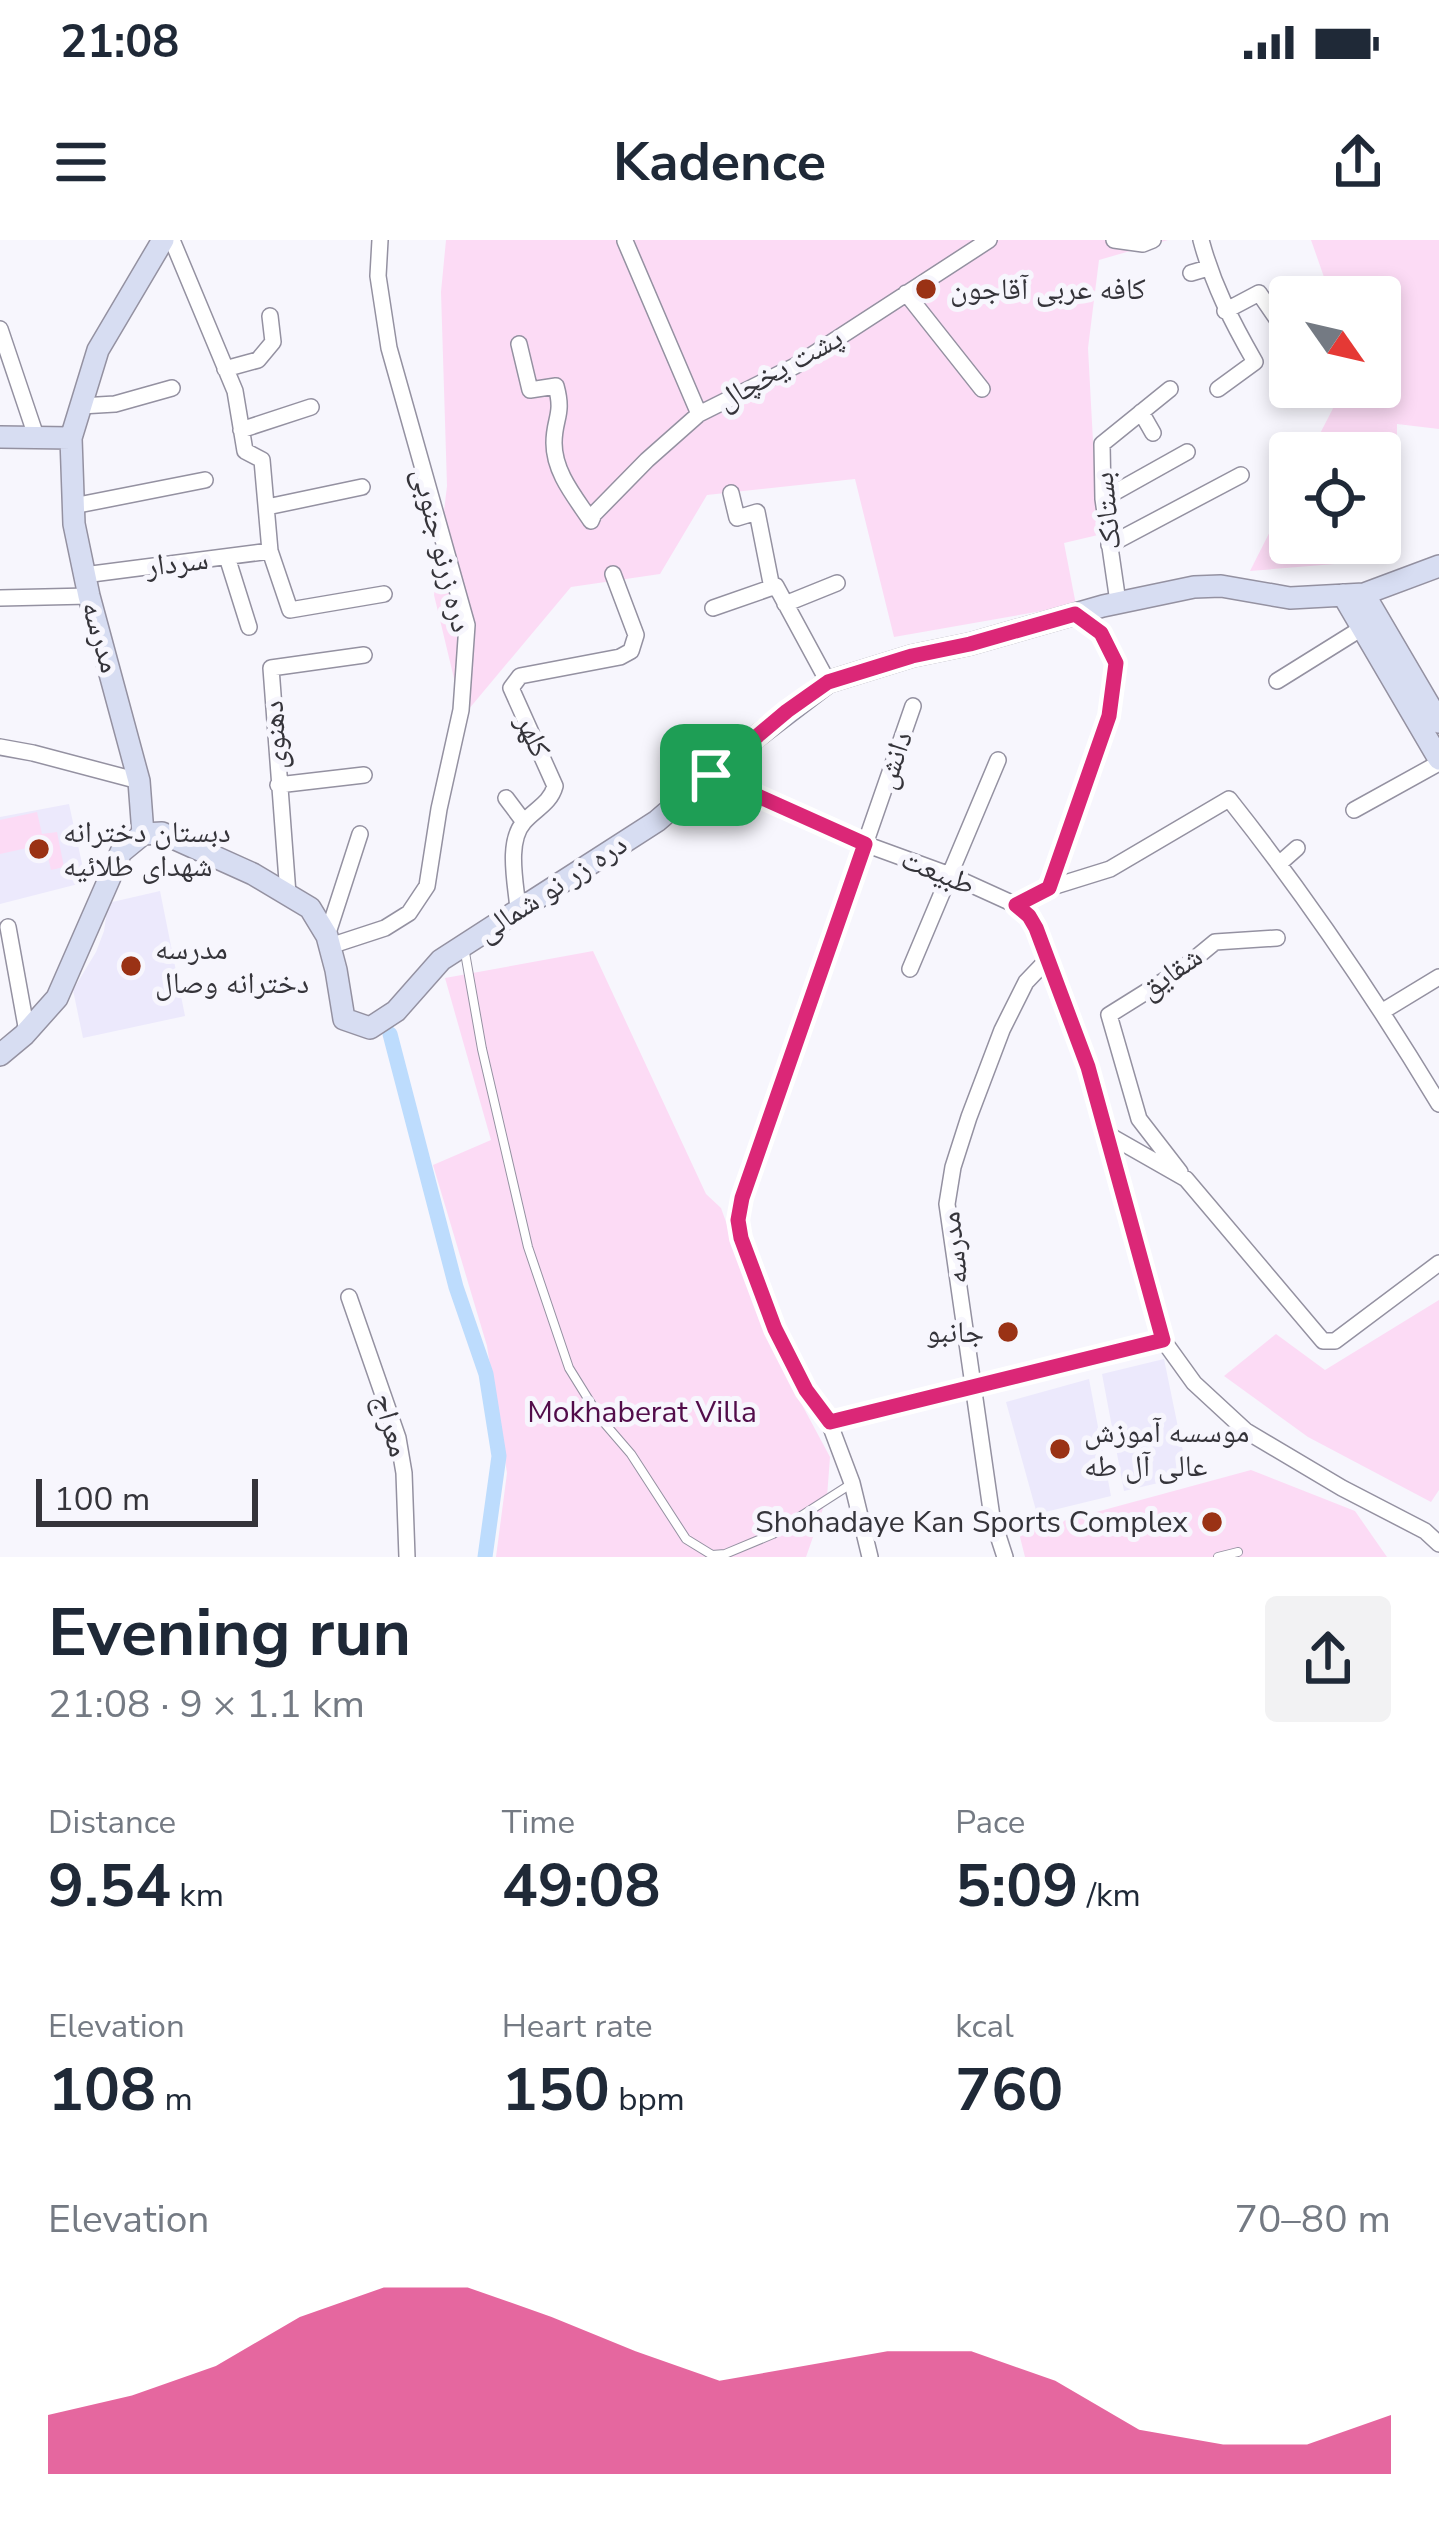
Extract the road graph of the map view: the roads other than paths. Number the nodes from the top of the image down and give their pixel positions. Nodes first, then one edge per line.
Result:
1 (163, 240) edge
2 (172, 240) edge
3 (380, 240) edge
4 (989, 240) edge
5 (1114, 240) edge
6 (1153, 240) edge
7 (1201, 240) edge
8 (625, 241) edge
9 (1208, 268) junction
10 (1191, 273) dead end
11 (906, 293) junction
12 (1269, 308) edge
13 (1225, 311) junction
14 (270, 316) dead end
15 (0, 329) edge
16 (519, 344) dead end
17 (6, 364) edge
18 (225, 369) junction
19 (172, 388) dead end
20 (982, 389) dead end
21 (1170, 389) dead end
22 (1218, 389) dead end
23 (81, 406) junction
24 (311, 407) dead end
25 (1141, 412) junction
26 (698, 414) junction
27 (241, 430) junction
28 (1153, 433) dead end
29 (36, 436) junction
30 (0, 437) edge
31 (71, 438) junction
32 (1187, 452) dead end
33 (1241, 475) dead end
34 (205, 480) dead end
35 (362, 487) dead end
36 (731, 493) dead end
37 (1102, 499) junction
38 (73, 506) junction
39 (267, 507) junction
40 (1109, 545) junction
41 (270, 551) junction
42 (227, 557) junction
43 (1439, 566) edge
44 (613, 574) dead end
45 (837, 584) dead end
46 (86, 586) junction
47 (772, 588) junction
48 (384, 594) dead end
49 (1353, 594) junction
50 (0, 598) edge
51 (1118, 602) junction
52 (785, 604) junction
53 (713, 608) dead end
54 (1075, 614) junction
55 (249, 627) dead end
56 (1362, 628) junction
57 (364, 655) dead end
58 (1277, 681) dead end
59 (828, 682) junction
60 (913, 706) dead end
61 (1439, 722) edge
62 (0, 747) edge
63 (998, 760) dead end
64 (1439, 761) edge
65 (711, 775) junction
66 (364, 776) dead end
67 (140, 781) junction
68 (278, 785) junction
69 (506, 798) dead end
70 (1354, 810) dead end
71 (524, 822) junction
72 (153, 833) junction
73 (360, 834) dead end
74 (865, 844) junction
75 (1298, 848) dead end
76 (1280, 862) junction
77 (950, 875) junction
78 (1049, 888) junction
79 (288, 895) junction
80 (1016, 905) junction
81 (518, 909) junction
82 (8, 927) dead end
83 (1277, 938) dead end
84 (329, 941) junction
85 (464, 944) junction
86 (1048, 959) junction
87 (910, 969) dead end
88 (1439, 977) edge
89 (1383, 1010) junction
90 (27, 1032) junction
91 (0, 1055) edge
92 (1439, 1104) edge
93 (1107, 1134) junction
94 (1186, 1179) junction
95 (1439, 1263) edge
96 (349, 1298) dead end
97 (1163, 1340) junction
98 (972, 1387) junction
99 (830, 1422) junction
100 (852, 1483) junction
101 (1439, 1544) edge
102 (1238, 1552) dead end
103 (407, 1557) edge
104 (870, 1557) edge
105 (1005, 1557) edge
106 (1218, 1557) edge

1 - 23 street, مدرسه
2 - 18 street
3 - 84 street, دره زرنو جنوبی
4 - 11 street, پشت یخچال
5 - 6 street
7 - 9 street
8 - 26 street
9 - 10 street
9 - 13 street
11 - 20 street
11 - 26 street, پشت یخچال
12 - 13 street
13 - 22 street
14 - 18 street
15 - 17 street
16 - 26 street, پشت یخچال
17 - 29 street
18 - 27 street
19 - 23 street
21 - 25 street
23 - 31 street, مدرسه
24 - 27 street
25 - 28 street
25 - 37 street, بستانک
27 - 39 street
29 - 30 street
29 - 31 street
31 - 38 street, مدرسه
32 - 37 street
33 - 40 street
34 - 38 street
35 - 39 street
36 - 47 street
37 - 40 street, بستانک
38 - 46 street, مدرسه
39 - 41 street
40 - 51 street, بستانک
41 - 42 street, سردار
41 - 48 street
42 - 46 street, سردار
42 - 55 street
43 - 49 street, دره زر نو شمالی
44 - 71 street, کلهر
45 - 52 street
46 - 50 street, سردار
46 - 67 street, مدرسه
47 - 52 street
47 - 53 street
49 - 51 street, دره زر نو شمالی
49 - 56 street
49 - 61 street
51 - 54 street, دره زر نو شمالی
52 - 59 street
54 - 59 street, دره زر نو شمالی
54 - 78 lane
56 - 58 street
56 - 64 street
57 - 68 street, دهنوی
59 - 65 street, دره زر نو شمالی
60 - 74 street, دانش
62 - 67 street
63 - 77 street
64 - 70 street
65 - 74 street, طبیعت
65 - 81 street, دره زر نو شمالی
66 - 68 street
67 - 72 street, مدرسه
68 - 79 street, دهنوی
69 - 71 street
71 - 81 street, کلهر
72 - 79 street
72 - 90 street
73 - 84 street
74 - 77 street, طبیعت
74 - 99 street, دانش
75 - 76 street
76 - 78 street
76 - 89 street
77 - 80 street, طبیعت
77 - 87 street
78 - 80 street
79 - 84 street
80 - 86 street
81 - 85 street, دره زر نو شمالی
82 - 90 street
83 - 94 street, شقایق
84 - 85 street, دره زر نو شمالی
85 - 100 lane
86 - 93 street
86 - 98 street, مدرسه
88 - 89 street
89 - 92 street
90 - 91 street
93 - 94 street, شقایق
93 - 97 street
94 - 95 street, شقایق
96 - 103 street, معراج
97 - 98 street
97 - 101 street
98 - 99 street
98 - 105 street, مدرسه
99 - 100 street, دانش
100 - 104 street, دانش
102 - 106 lane

